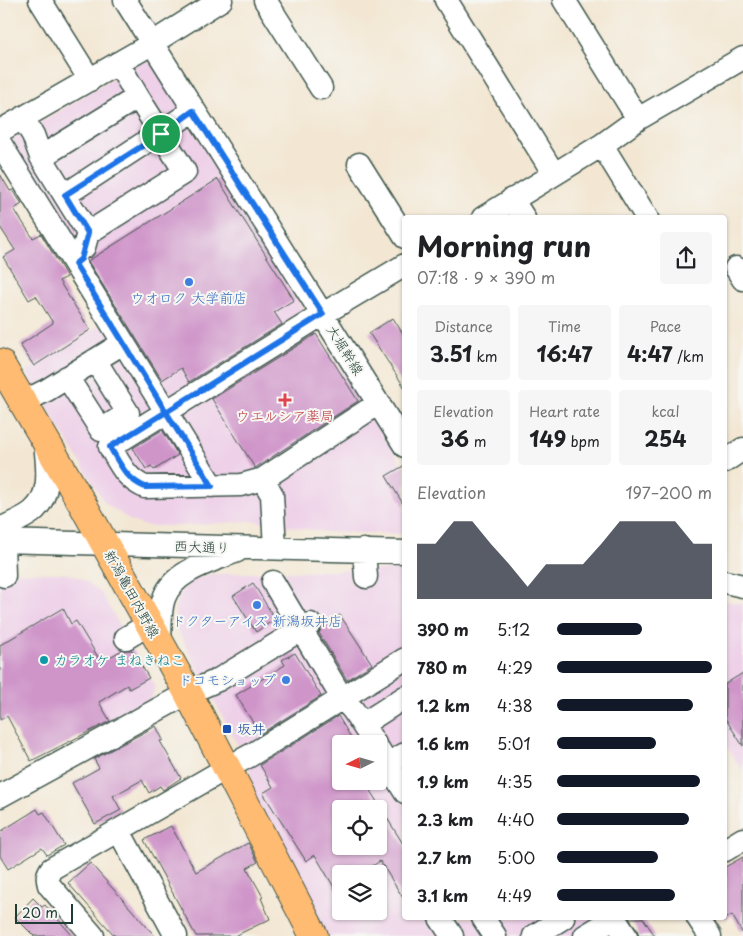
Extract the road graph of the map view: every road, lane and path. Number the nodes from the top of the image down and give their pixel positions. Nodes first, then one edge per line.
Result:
1 (40, 0) edge
2 (125, 0) edge
3 (221, 0) edge
4 (265, 0) edge
5 (446, 0) edge
6 (564, 0) edge
7 (151, 42) junction
8 (743, 58) edge
9 (118, 63) junction
10 (90, 80) junction
11 (321, 88) dead end
12 (138, 96) junction
13 (193, 111) junction
14 (23, 119) junction
15 (638, 119) junction
16 (0, 131) edge
17 (161, 134) junction
18 (0, 144) edge
19 (602, 145) junction
20 (41, 157) junction
21 (358, 164) dead end
22 (554, 174) junction
23 (65, 195) junction
24 (518, 208) edge
25 (494, 215) edge
26 (645, 215) edge
27 (402, 232) edge
28 (88, 233) junction
29 (75, 264) junction
30 (402, 267) edge
31 (323, 314) junction
32 (124, 343) junction
33 (95, 360) junction
34 (0, 363) edge
35 (67, 377) junction
36 (23, 402) junction
37 (378, 404) junction
38 (166, 412) junction
39 (118, 431) junction
40 (402, 441) edge
41 (45, 442) junction
42 (743, 449) edge
43 (727, 460) edge
44 (263, 479) junction
45 (212, 486) junction
46 (1, 537) edge
47 (104, 543) junction
48 (245, 548) junction
49 (275, 548) junction
50 (364, 550) junction
51 (402, 552) edge
52 (4, 576) dead end
53 (366, 577) dead end
54 (273, 582) dead end
55 (727, 582) edge
56 (743, 586) edge
57 (305, 627) junction
58 (154, 634) junction
59 (126, 638) dead end
60 (402, 653) edge
61 (188, 693) junction
62 (342, 698) junction
63 (402, 699) edge
64 (363, 724) junction
65 (370, 735) edge
66 (391, 756) edge
67 (227, 768) junction
68 (402, 784) edge
69 (0, 796) edge
70 (120, 831) junction
71 (441, 920) edge
72 (558, 920) edge
73 (612, 920) edge
74 (616, 920) edge
75 (699, 920) edge
76 (93, 936) edge
77 (176, 936) edge
78 (314, 936) edge
79 (452, 936) edge
80 (534, 936) edge
81 (585, 936) edge
82 (626, 936) edge
83 (710, 936) edge

1 - 10 street
2 - 7 street, 大堀幹線
3 - 7 street
4 - 11 street
5 - 22 street
6 - 15 street
7 - 9 street
7 - 13 street, 大堀幹線
8 - 15 street
9 - 10 street
9 - 12 street
10 - 14 street
12 - 17 street
12 - 20 street
13 - 17 street
13 - 31 street, 大堀幹線
14 - 16 street
14 - 20 street
15 - 19 street
17 - 23 street
17 - 28 street
18 - 29 street
19 - 22 street
19 - 26 street
20 - 23 street
21 - 27 street
22 - 24 street
23 - 28 street
24 - 25 street
28 - 29 street
29 - 32 street
30 - 31 street
31 - 37 street, 大堀幹線
31 - 38 street
32 - 33 street
32 - 38 street
33 - 35 street
33 - 39 street
34 - 36 main road, 新潟亀田内野線
35 - 36 street
35 - 39 street
36 - 41 main road, 新潟亀田内野線
37 - 40 street, 大堀幹線
37 - 44 street
38 - 39 street
38 - 45 street
39 - 45 street
41 - 46 street
41 - 47 main road, 新潟亀田内野線
42 - 43 street
44 - 45 street
44 - 49 street
46 - 47 street, 西大通り
46 - 52 street
47 - 48 street, 西大通り
47 - 58 main road, 新潟亀田内野線
48 - 49 street, 西大通り
48 - 58 street
49 - 50 street, 西大通り
50 - 51 street, 西大通り
50 - 53 street
54 - 57 street
55 - 56 street
57 - 61 street
57 - 62 street
58 - 59 street
58 - 61 main road, 新潟亀田内野線
60 - 62 street
61 - 67 main road, 新潟亀田内野線
61 - 69 street
62 - 64 street
62 - 67 street
63 - 64 street
64 - 65 street
66 - 68 street
67 - 70 street
67 - 78 main road, 新潟亀田内野線
70 - 76 street
70 - 77 street
71 - 79 street
72 - 80 street
73 - 81 street
74 - 82 street
75 - 83 street

